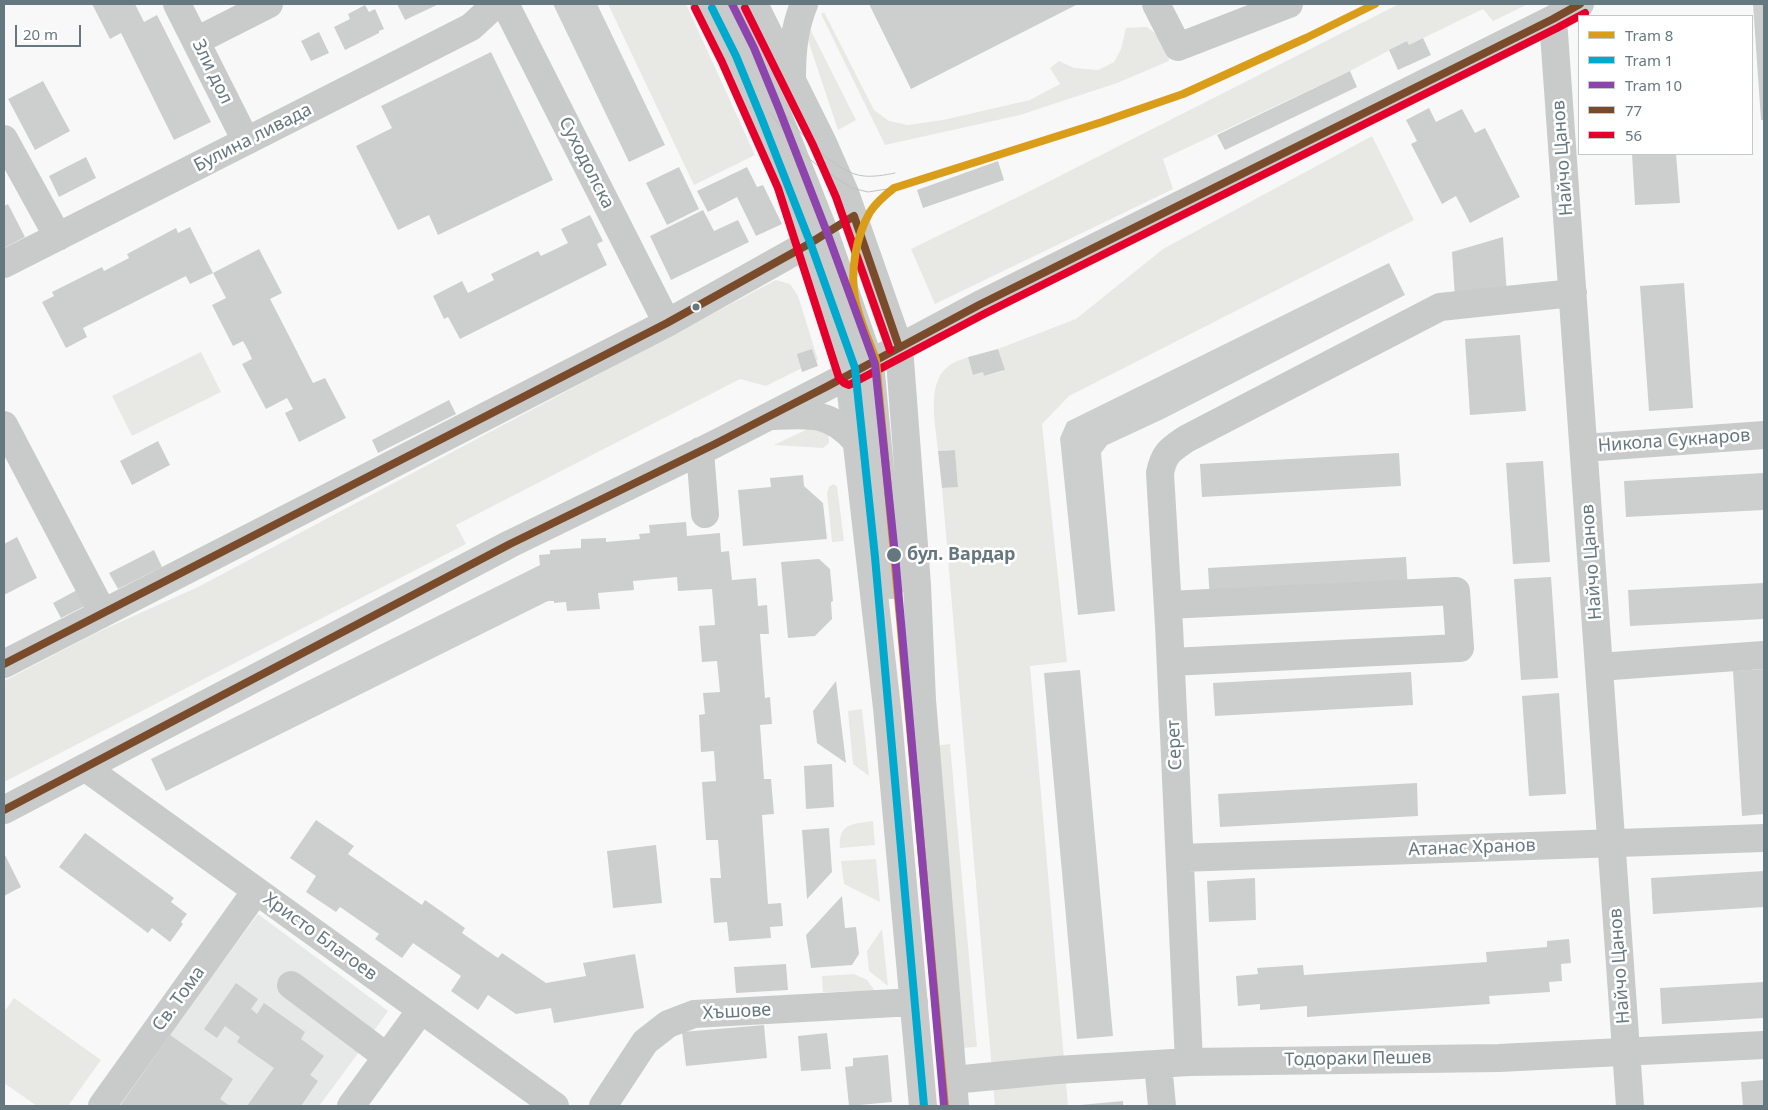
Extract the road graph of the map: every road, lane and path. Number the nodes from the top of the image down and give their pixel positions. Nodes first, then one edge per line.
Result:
1 (178, 4) edge
2 (269, 4) edge
3 (496, 4) edge
4 (505, 4) edge
5 (704, 4) edge
6 (727, 4) edge
7 (754, 4) edge
8 (804, 4) edge
9 (1156, 4) edge
10 (1289, 4) edge
11 (1580, 4) edge
12 (1553, 19) junction
13 (196, 41) junction
14 (792, 80) junction
15 (4, 139) edge
16 (246, 141) junction
17 (12, 173) edge
18 (854, 216) junction
19 (58, 237) junction
20 (816, 240) junction
21 (4, 264) edge
22 (1573, 293) junction
23 (666, 323) junction
24 (898, 347) junction
25 (859, 369) junction
26 (769, 416) junction
27 (4, 425) edge
28 (1764, 435) edge
29 (856, 440) junction
30 (1584, 448) junction
31 (700, 451) junction
32 (705, 514) dead end
33 (1168, 604) junction
34 (104, 613) junction
35 (1763, 655) dead end
36 (1171, 662) junction
37 (4, 664) edge
38 (1599, 667) junction
39 (86, 768) junction
40 (4, 810) edge
41 (1764, 838) edge
42 (1612, 844) junction
43 (1180, 858) junction
44 (256, 891) junction
45 (291, 985) dead end
46 (914, 1002) junction
47 (421, 1010) junction
48 (1764, 1045) edge
49 (1626, 1052) junction
50 (387, 1057) junction
51 (1189, 1062) junction
52 (1158, 1064) junction
53 (954, 1093) edge
54 (102, 1106) edge
55 (351, 1106) edge
56 (555, 1106) edge
57 (603, 1106) edge
58 (923, 1106) edge
59 (940, 1106) edge
60 (1162, 1106) edge
61 (1630, 1106) edge

1 - 13 street, Зли дол
2 - 13 street
3 - 16 street, Булина ливада
4 - 23 street, Суходолска
5 - 20 street
6 - 20 street
7 - 14 street
8 - 14 street
9 - 10 street
11 - 12 street
12 - 22 street, Найчо Цанов
12 - 24 street
13 - 16 street, Зли дол
14 - 18 street
15 - 17 street
16 - 19 street, Булина ливада
17 - 19 street
18 - 20 street
18 - 24 street
19 - 21 street, Булина ливада
20 - 23 street
20 - 25 street
22 - 30 street, Найчо Цанов
22 - 33 street, Серет
23 - 34 street
24 - 25 street
24 - 53 street
25 - 26 street
25 - 29 street
25 - 59 street
26 - 29 street
26 - 31 street
27 - 34 street
28 - 30 street, Никола Сукнаров
29 - 46 street
30 - 38 street, Найчо Цанов
31 - 32 street
31 - 39 street
33 - 36 street, Серет
33 - 36 street
34 - 37 street
35 - 38 street
36 - 43 street, Серет
38 - 42 street, Найчо Цанов
39 - 40 street
39 - 44 street, Христо Благоев
41 - 42 street, Атанас Хранов
42 - 43 street, Атанас Хранов
42 - 49 street, Найчо Цанов
43 - 51 street, Серет
44 - 47 street, Христо Благоев
44 - 54 street, Св. Тома
45 - 50 street
46 - 57 street, Хъшове
46 - 58 street
47 - 50 street
47 - 56 street, Христо Благоев
48 - 49 street, Тодораки Пешев
49 - 51 street, Тодораки Пешев
49 - 61 street, Найчо Цанов
50 - 55 street
51 - 52 street, Тодораки Пешев
52 - 53 street, Тодораки Пешев
52 - 60 street

